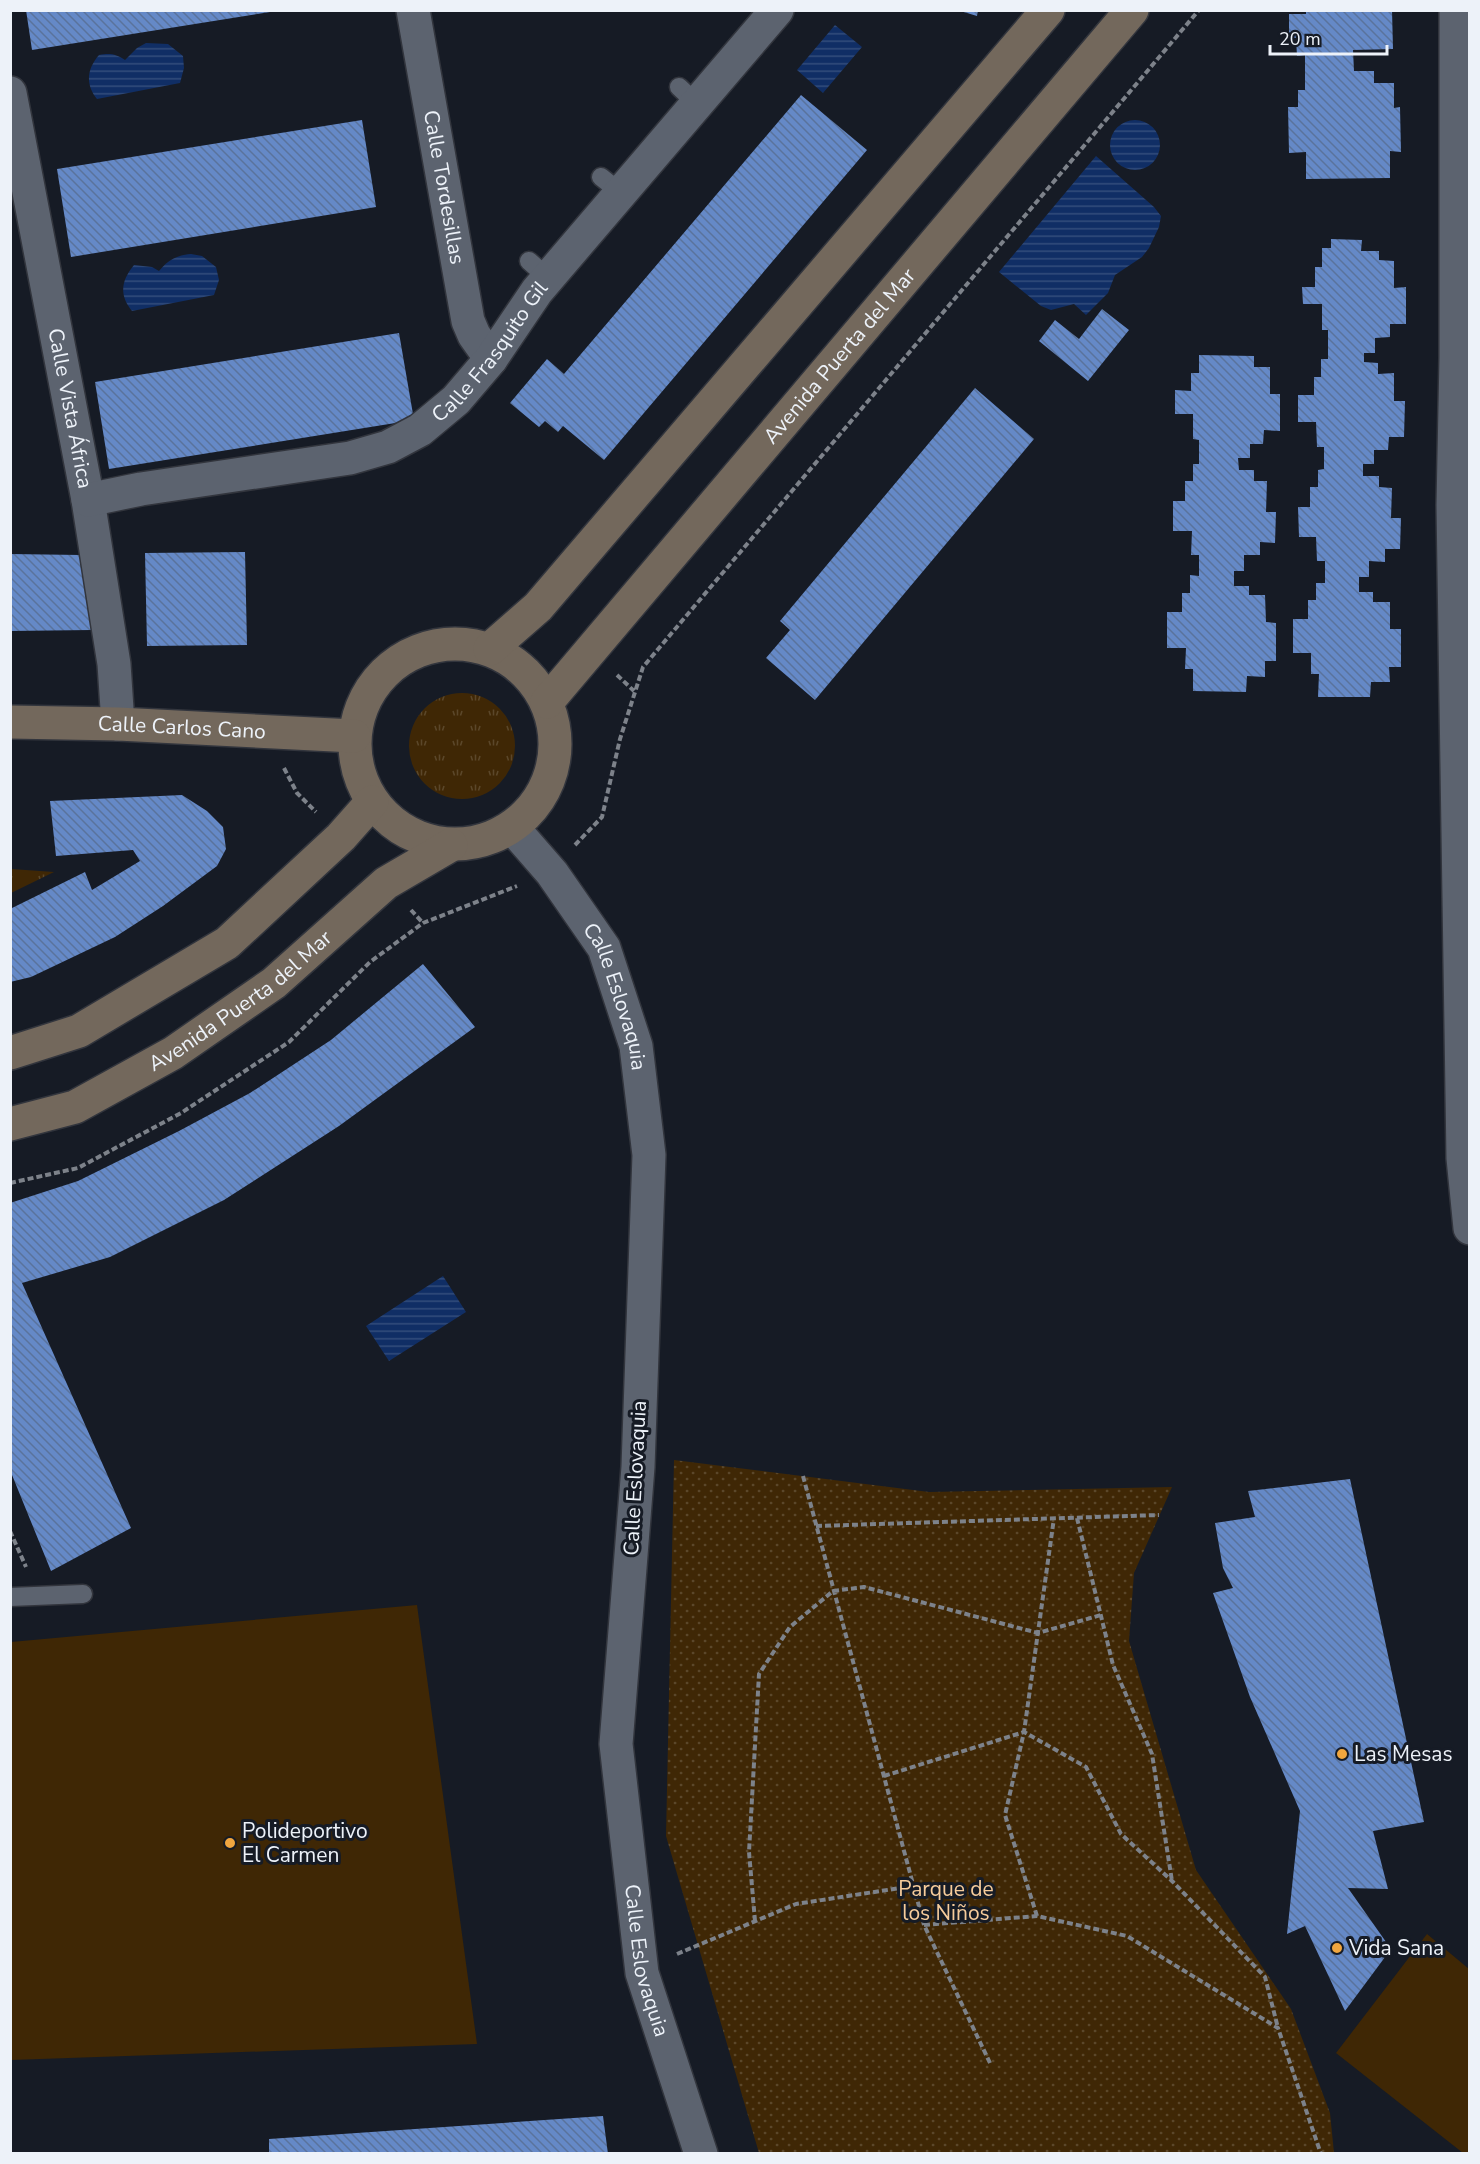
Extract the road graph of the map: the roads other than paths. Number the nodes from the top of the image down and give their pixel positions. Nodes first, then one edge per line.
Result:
1 (412, 10) edge
2 (1048, 10) edge
3 (1132, 10) edge
4 (1456, 10) edge
5 (777, 11) edge
6 (11, 98) edge
7 (491, 359) junction
8 (88, 500) junction
9 (1453, 505) junction
10 (1470, 540) edge
11 (490, 649) junction
12 (1463, 675) edge
13 (547, 702) junction
14 (10, 722) edge
15 (118, 724) junction
16 (354, 735) junction
17 (372, 802) junction
18 (512, 827) junction
19 (451, 845) junction
20 (10, 1053) edge
21 (10, 1124) edge
22 (1466, 1158) edge
23 (1470, 1228) edge
24 (83, 1594) dead end
25 (10, 1597) edge
26 (701, 2154) edge

1 - 7 street, Calle Tordesillas
2 - 11 main road
3 - 13 main road, Avenida Puerta del Mar
4 - 9 street
5 - 7 street, Calle Frasquito Gil
6 - 8 street, Calle Vista África
7 - 8 street, Calle Frasquito Gil
8 - 15 street, Calle Vista África
9 - 10 street
9 - 12 street
11 - 13 main road
11 - 16 main road
12 - 22 street
13 - 18 main road
14 - 15 main road, Calle Carlos Cano
15 - 16 main road, Calle Carlos Cano
16 - 17 main road
17 - 19 main road
17 - 20 main road
18 - 19 main road
18 - 26 street, Calle Eslovaquia
19 - 21 main road, Avenida Puerta del Mar
22 - 23 street
24 - 25 lane

